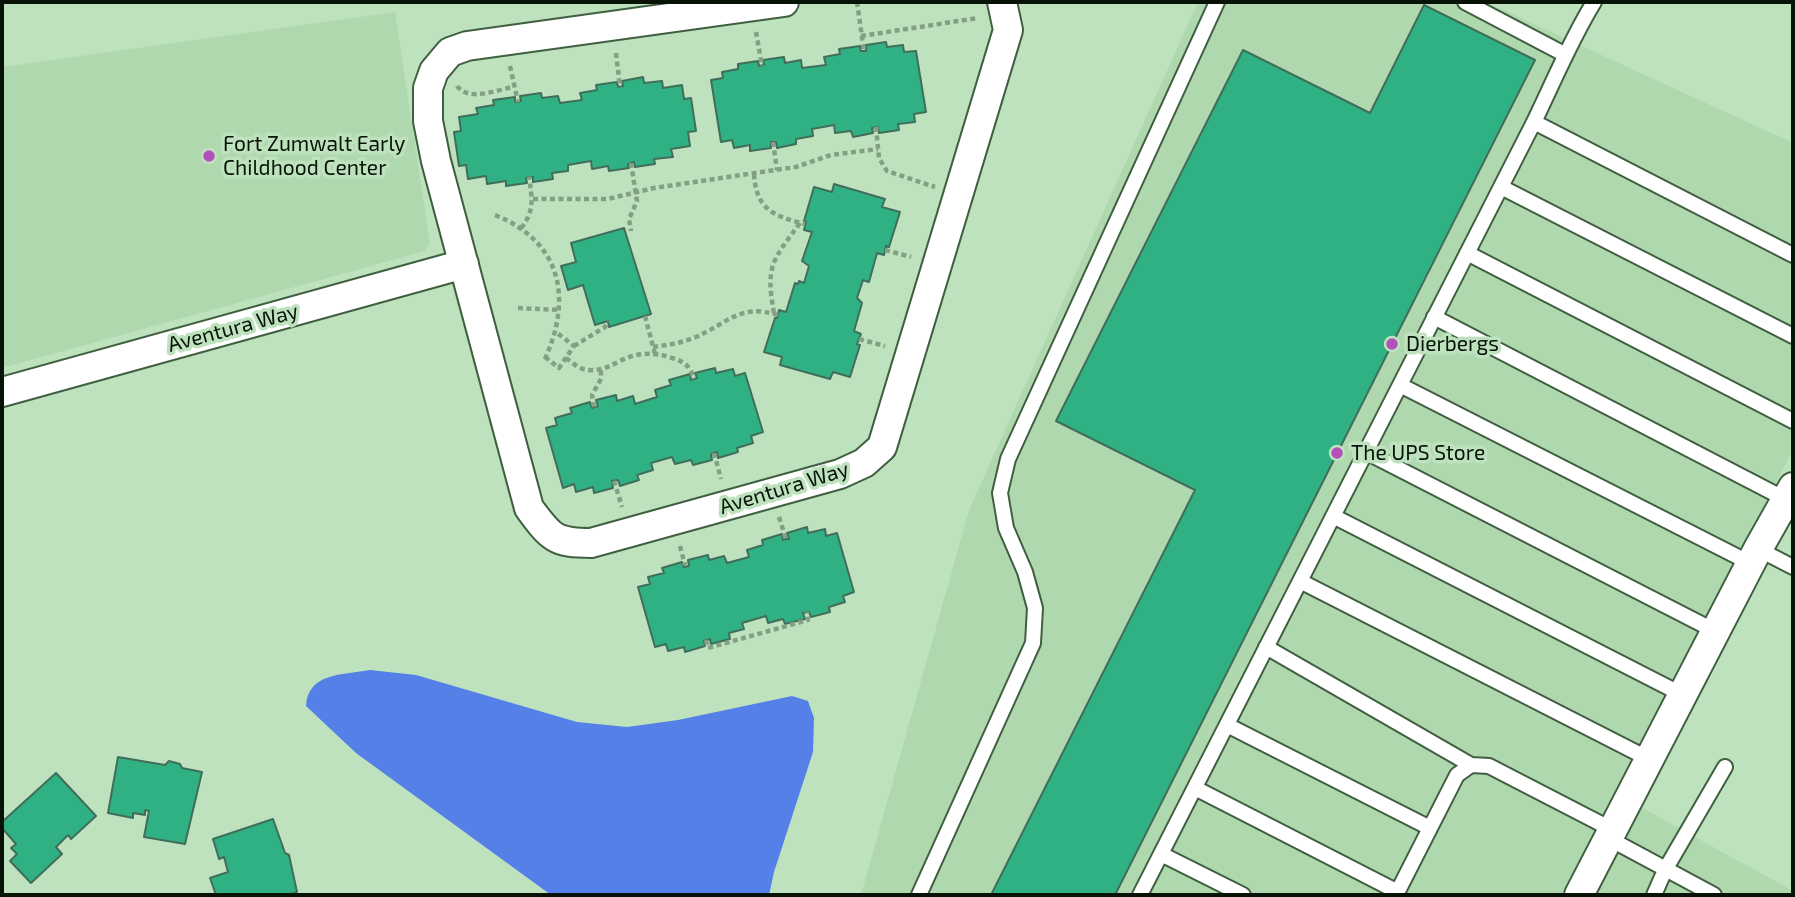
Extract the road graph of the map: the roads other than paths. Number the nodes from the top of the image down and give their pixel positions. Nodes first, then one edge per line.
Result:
1 (784, 2) edge
2 (1217, 2) edge
3 (1465, 2) edge
4 (1594, 2) edge
5 (1004, 8) edge
6 (1564, 54) junction
7 (1534, 122) junction
8 (1501, 187) junction
9 (1467, 253) junction
10 (1793, 255) edge
11 (464, 264) junction
12 (1434, 317) junction
13 (1793, 336) edge
14 (1400, 385) junction
15 (2, 391) edge
16 (1793, 421) edge
17 (1366, 452) junction
18 (1790, 494) edge
19 (1333, 516) junction
20 (1754, 556) junction
21 (1793, 567) edge
22 (1300, 581) junction
23 (1715, 631) junction
24 (1266, 647) junction
25 (1683, 695) junction
26 (1227, 725) junction
27 (1649, 760) junction
28 (1471, 765) junction
29 (1726, 766) dead end
30 (1195, 788) junction
31 (1430, 828) junction
32 (1610, 834) junction
33 (1161, 854) junction
34 (1665, 870) junction
35 (1397, 894) edge
36 (919, 895) edge
37 (1140, 895) edge
38 (1243, 895) edge
39 (1579, 895) edge
40 (1654, 895) edge
41 (1714, 895) edge

1 - 11 street, Aventura Way
2 - 36 lane
3 - 6 lane
4 - 6 lane
5 - 11 street, Aventura Way
6 - 7 lane
7 - 8 lane
7 - 10 lane
8 - 9 lane
8 - 13 lane
9 - 12 lane
9 - 16 lane
11 - 15 street, Aventura Way
12 - 14 lane
12 - 18 lane
14 - 17 lane
14 - 20 lane
17 - 19 lane
17 - 23 lane
18 - 20 street
19 - 22 lane
19 - 25 lane
20 - 21 lane
20 - 23 street
22 - 24 lane
22 - 27 lane
23 - 25 street
24 - 26 lane
24 - 28 lane
25 - 27 street
26 - 30 lane
26 - 31 lane
27 - 32 street
28 - 31 lane
28 - 32 lane
29 - 34 lane
30 - 33 lane
30 - 35 lane
31 - 35 lane
32 - 34 lane
32 - 39 street
33 - 37 lane
33 - 38 lane
34 - 40 lane
34 - 41 lane

